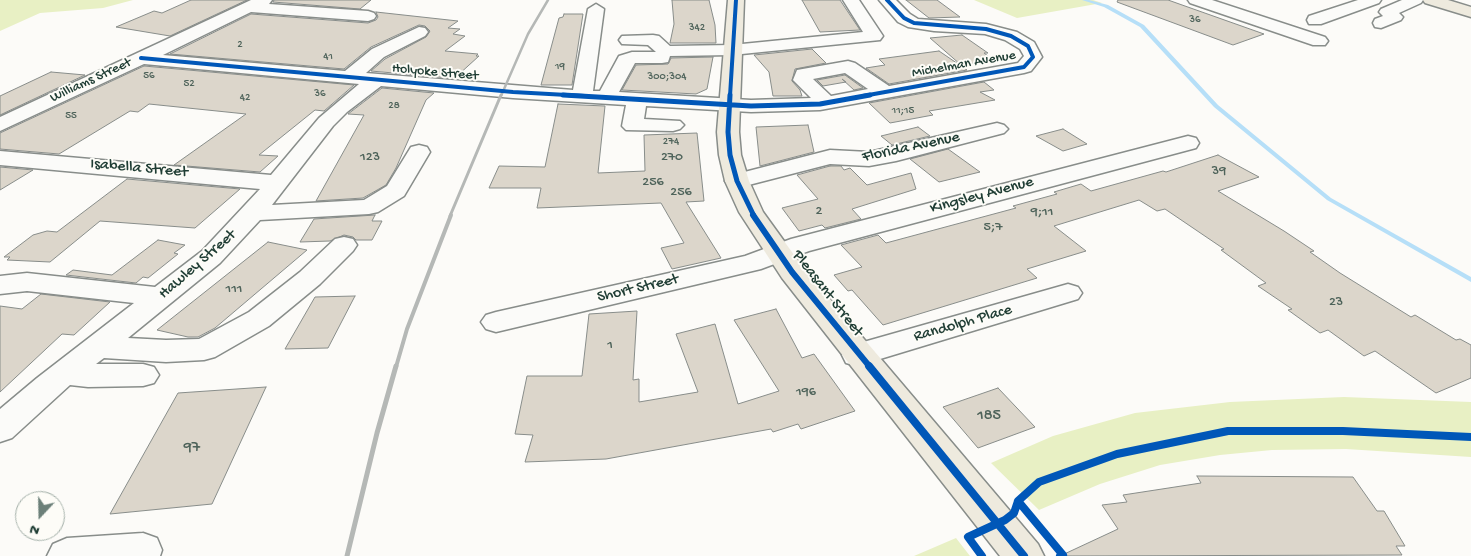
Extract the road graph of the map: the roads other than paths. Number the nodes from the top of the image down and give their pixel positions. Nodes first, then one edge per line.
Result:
1 (736, 0) edge
2 (851, 0) edge
3 (887, 0) edge
4 (1196, 0) edge
5 (1373, 0) edge
6 (1415, 0) edge
7 (1431, 0) edge
8 (256, 4) edge
9 (596, 9) dead end
10 (1471, 12) edge
11 (368, 16) dead end
12 (1315, 20) dead end
13 (1381, 23) dead end
14 (419, 32) dead end
15 (628, 40) dead end
16 (1320, 41) dead end
17 (732, 55) junction
18 (141, 58) junction
19 (348, 78) junction
20 (376, 81) junction
21 (885, 92) junction
22 (582, 96) junction
23 (607, 97) junction
24 (637, 99) junction
25 (827, 103) junction
26 (728, 104) junction
27 (672, 125) dead end
28 (0, 126) edge
29 (997, 129) dead end
30 (1188, 142) dead end
31 (419, 152) dead end
32 (0, 158) edge
33 (737, 181) junction
34 (277, 182) junction
35 (252, 213) junction
36 (344, 245) dead end
37 (778, 254) junction
38 (0, 285) edge
39 (1068, 294) dead end
40 (161, 297) junction
41 (496, 322) dead end
42 (98, 347) junction
43 (857, 355) junction
44 (64, 373) junction
45 (143, 375) dead end
46 (1, 427) edge
47 (143, 550) dead end
48 (1012, 553) edge
49 (67, 556) edge

1 - 17 main road, Pleasant Street
2 - 17 street
3 - 21 street, Michelman Avenue
4 - 16 street
5 - 12 street
6 - 13 street
7 - 10 main road
8 - 11 street
8 - 18 street, Williams Street
9 - 22 street
14 - 19 street
15 - 17 street
17 - 23 street
17 - 26 main road, Pleasant Street
18 - 19 street, Holyoke Street
18 - 28 street, Williams Street
19 - 20 street, Holyoke Street
20 - 22 street, Holyoke Street
20 - 34 street, Hawley Street
21 - 25 street, Michelman Avenue
21 - 25 street
22 - 23 street, Holyoke Street
23 - 24 street, Holyoke Street
24 - 26 street, Holyoke Street
24 - 27 street
25 - 26 street, Michelman Avenue
26 - 33 main road, Pleasant Street
29 - 33 street, Florida Avenue
30 - 37 street, Kingsley Avenue
31 - 35 street
32 - 34 street, Isabella Street
33 - 37 main road, Pleasant Street
34 - 35 street, Hawley Street
35 - 40 street, Hawley Street
36 - 42 street
37 - 41 street, Short Street
37 - 43 main road, Pleasant Street
38 - 40 street
39 - 43 street, Randolph Place
40 - 42 street, Hawley Street
42 - 44 street, Hawley Street
43 - 48 main road, Pleasant Street
44 - 45 street
44 - 46 street, Hawley Street
47 - 49 street

